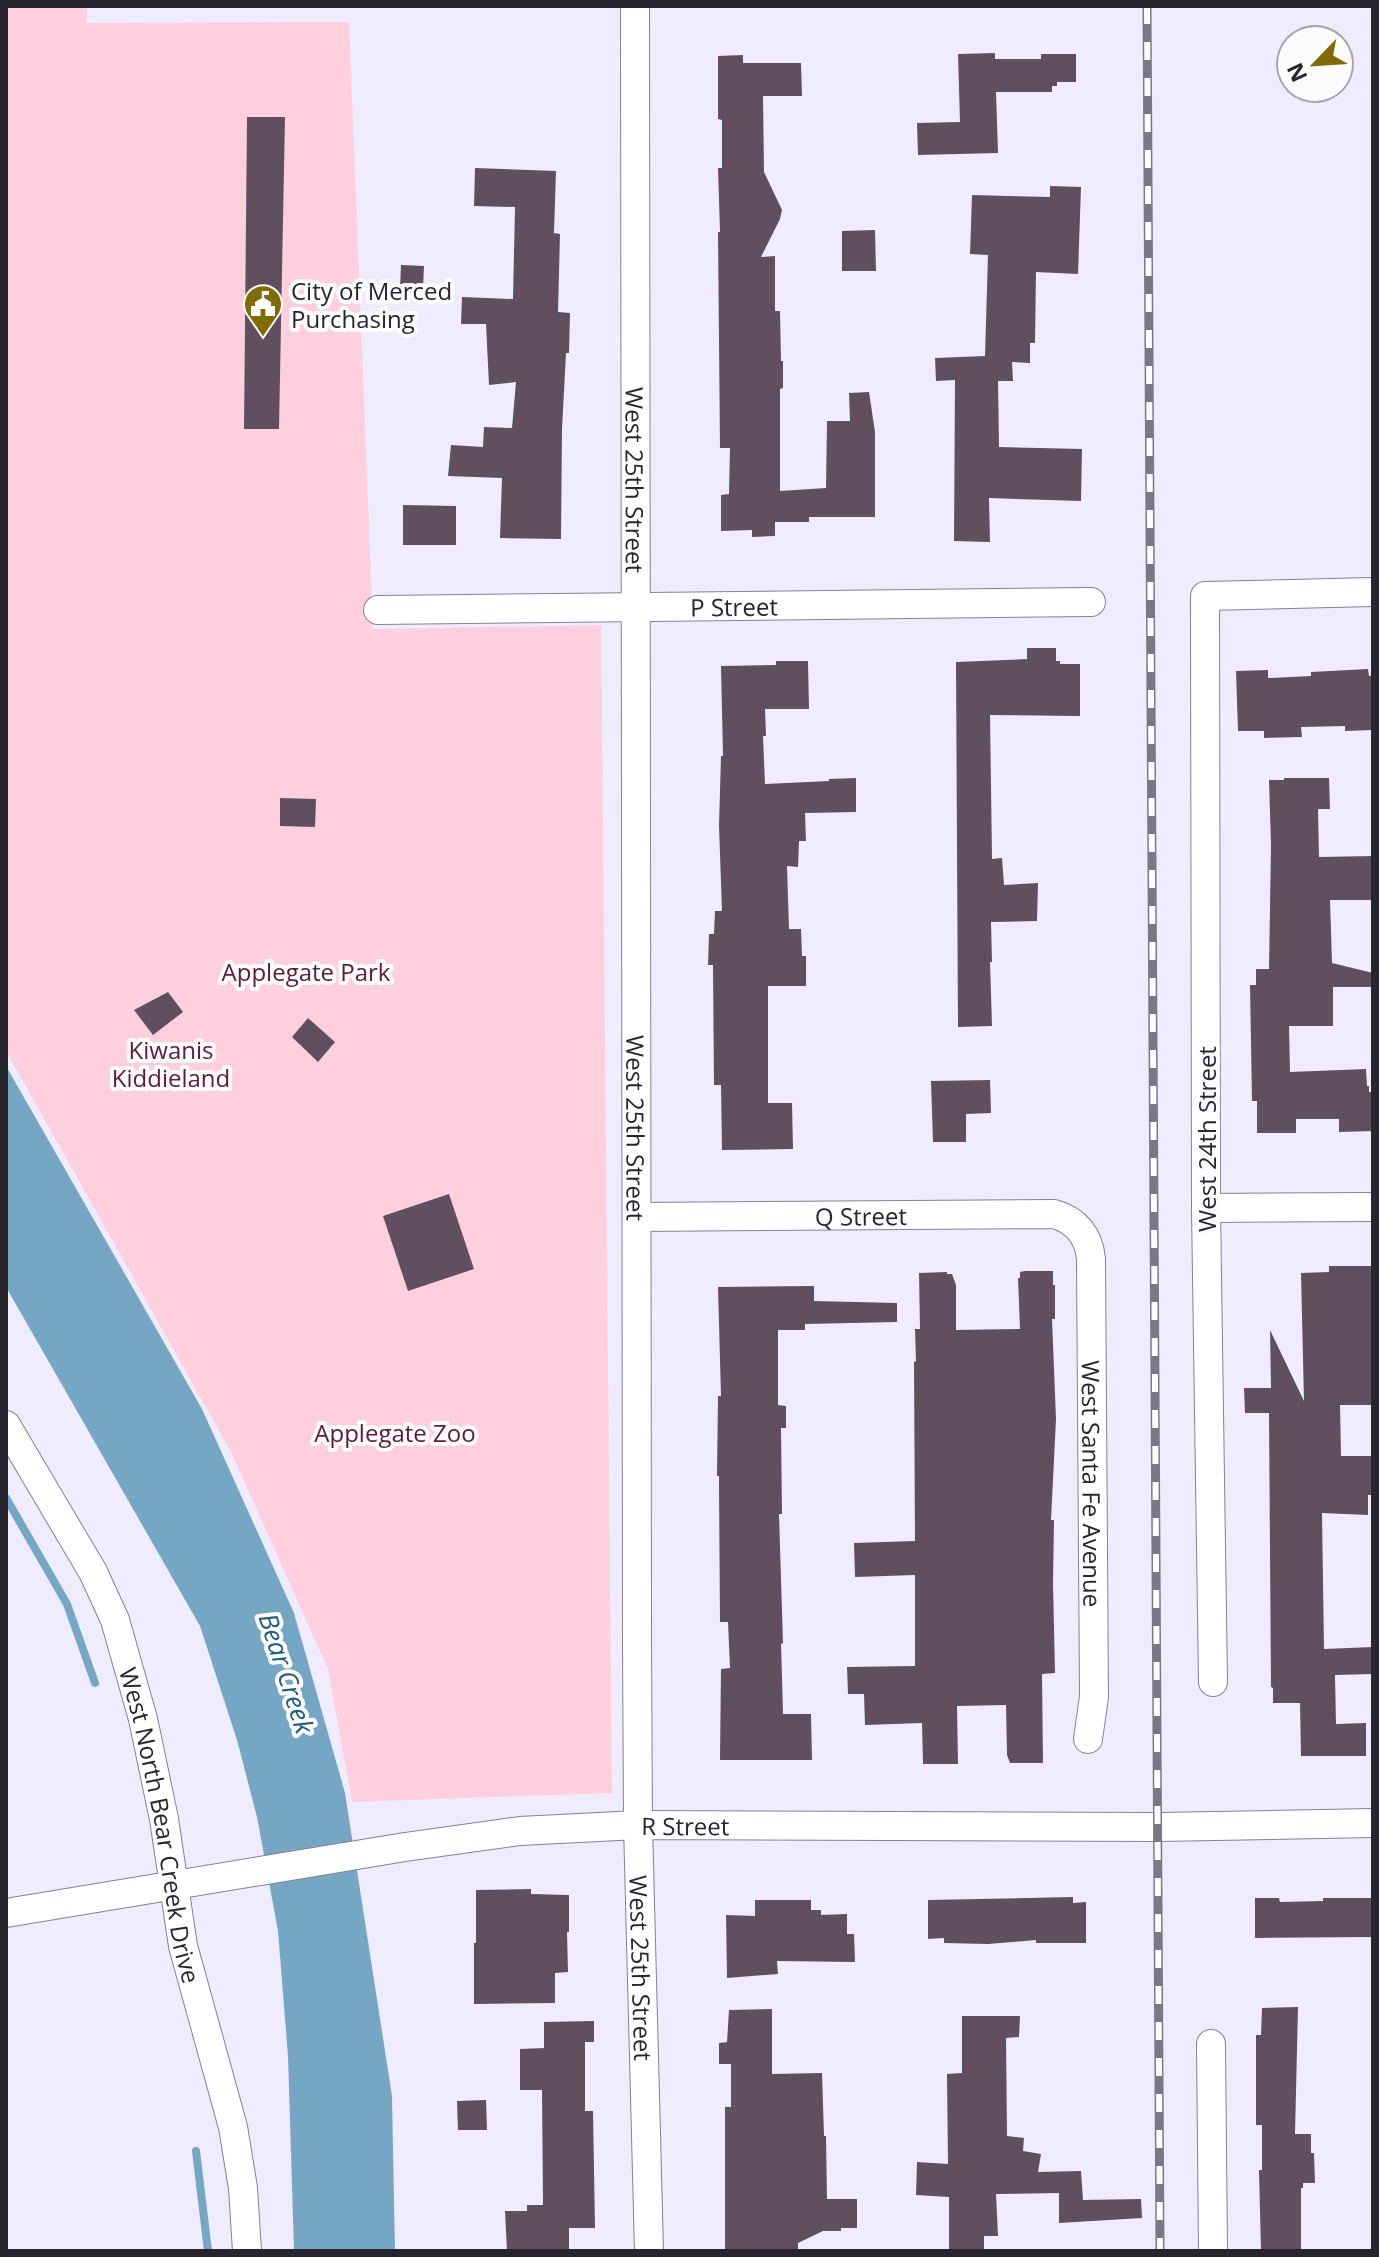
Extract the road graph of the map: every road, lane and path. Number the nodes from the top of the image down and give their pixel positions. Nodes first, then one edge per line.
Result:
1 (635, 6) edge
2 (1373, 592) edge
3 (1091, 602) dead end
4 (637, 607) junction
5 (378, 610) dead end
6 (1373, 1207) edge
7 (1206, 1208) junction
8 (637, 1217) junction
9 (1080, 1229) joint
10 (6, 1425) edge
11 (1213, 1682) dead end
12 (1088, 1739) dead end
13 (1373, 1823) edge
14 (638, 1825) junction
15 (174, 1885) junction
16 (6, 1913) edge
17 (1211, 2044) dead end
18 (247, 2251) edge
19 (649, 2251) edge
20 (1213, 2251) edge

1 - 4 street, West 25th Street
2 - 7 street, West 24th Street
3 - 4 street, P Street
4 - 5 street, P Street
4 - 8 street, West 25th Street
6 - 7 street
7 - 11 street, West 24th Street
8 - 9 street, Q Street
8 - 14 street, West 25th Street
9 - 12 street, West Santa Fe Avenue
10 - 15 street, West North Bear Creek Drive
13 - 14 street, R Street
14 - 15 street, R Street
14 - 19 street, West 25th Street
15 - 16 street, R Street
15 - 18 street, West North Bear Creek Drive
17 - 20 street

